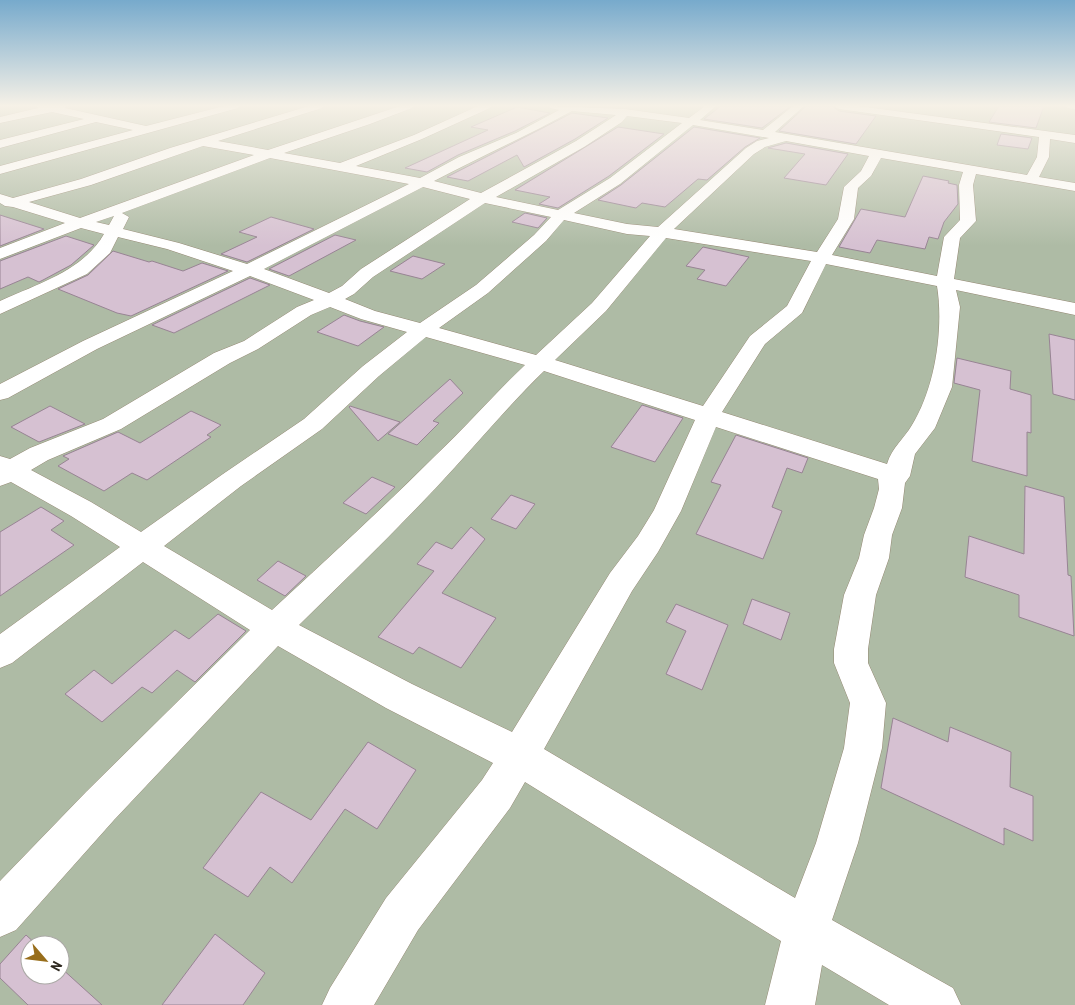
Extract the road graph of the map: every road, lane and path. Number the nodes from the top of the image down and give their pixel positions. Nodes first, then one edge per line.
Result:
1 (60, 153) edge
2 (171, 153) edge
3 (263, 153) edge
4 (272, 153) edge
5 (376, 153) edge
6 (480, 153) edge
7 (564, 153) edge
8 (651, 153) edge
9 (748, 153) edge
10 (877, 153) joint
11 (1043, 153) edge
12 (269, 154) junction
13 (342, 166) junction
14 (0, 170) edge
15 (970, 170) junction
16 (1031, 179) junction
17 (423, 182) junction
18 (1075, 187) edge
19 (482, 198) junction
20 (5, 202) edge
21 (133, 205) junction
22 (560, 215) junction
23 (80, 223) junction
24 (114, 232) junction
25 (661, 233) junction
26 (0, 254) edge
27 (823, 257) junction
28 (248, 270) junction
29 (945, 282) junction
30 (332, 300) junction
31 (0, 308) edge
32 (1075, 309) edge
33 (425, 331) junction
34 (541, 363) junction
35 (0, 393) edge
36 (709, 416) junction
37 (3, 470) edge
38 (897, 476) junction
39 (142, 547) junction
40 (274, 628) junction
41 (0, 653) edge
42 (520, 756) junction
43 (0, 914) edge
44 (806, 930) junction
45 (347, 1005) edge
46 (790, 1005) edge
47 (936, 1005) edge

1 - 14 street
2 - 20 street
3 - 12 street
4 - 12 street
5 - 13 street
6 - 17 street
7 - 19 street
8 - 22 street
9 - 25 street
10 - 15 street
10 - 27 street
11 - 16 street
12 - 13 street
12 - 21 street
13 - 17 street
15 - 16 street
15 - 29 street
16 - 18 street
17 - 19 street
17 - 28 street
19 - 22 street
19 - 30 street
20 - 23 street
21 - 23 street
21 - 24 street
22 - 25 street
22 - 33 street
23 - 24 street
23 - 26 street
24 - 28 street
24 - 31 street
25 - 27 street
25 - 34 street
27 - 29 street
27 - 36 street
28 - 30 street
28 - 35 street
29 - 32 street
29 - 38 street
30 - 33 street
30 - 37 street
33 - 34 street
33 - 39 street
34 - 36 street
34 - 40 street
36 - 38 street
36 - 42 street
37 - 39 street
38 - 44 street
39 - 40 street
39 - 41 street
40 - 42 street
40 - 43 street
42 - 44 street
42 - 45 street
44 - 46 street
44 - 47 street

